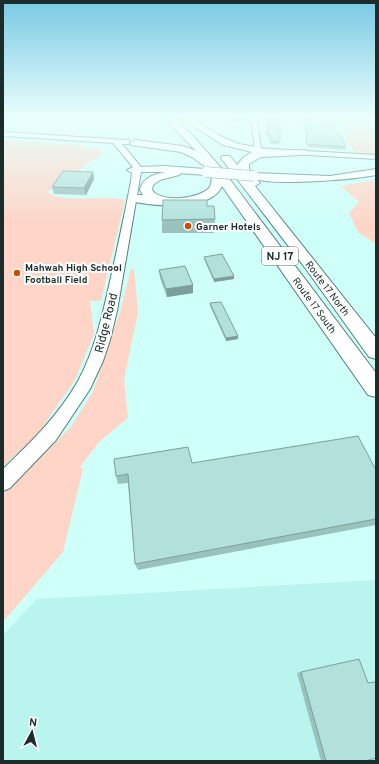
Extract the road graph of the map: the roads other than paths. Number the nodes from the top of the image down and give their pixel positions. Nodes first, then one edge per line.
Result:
1 (117, 154) edge
2 (124, 154) edge
3 (137, 154) edge
4 (191, 154) edge
5 (202, 154) edge
6 (222, 154) edge
7 (255, 154) edge
8 (317, 154) edge
9 (324, 154) edge
10 (372, 157) edge
11 (349, 167) junction
12 (134, 169) junction
13 (212, 171) junction
14 (179, 172) junction
15 (376, 172) edge
16 (328, 179) junction
17 (134, 198) junction
18 (160, 200) junction
19 (268, 210) junction
20 (376, 352) edge
21 (376, 389) edge
22 (3, 482) edge

1 - 12 street
2 - 12 street
3 - 12 highway
4 - 13 highway
5 - 13 highway, Route 17 South / NJ 17
6 - 19 highway, Route 17 North / NJ 17
7 - 19 highway
8 - 11 street
9 - 10 street
10 - 11 street
11 - 16 street
12 - 14 street
12 - 17 street, Ridge Road
13 - 14 street
13 - 16 street, bridge
13 - 18 highway
13 - 21 highway, Route 17 South / NJ 17
14 - 18 highway
15 - 16 street
17 - 18 highway
17 - 22 street, Ridge Road
19 - 20 highway, Route 17 North / NJ 17

